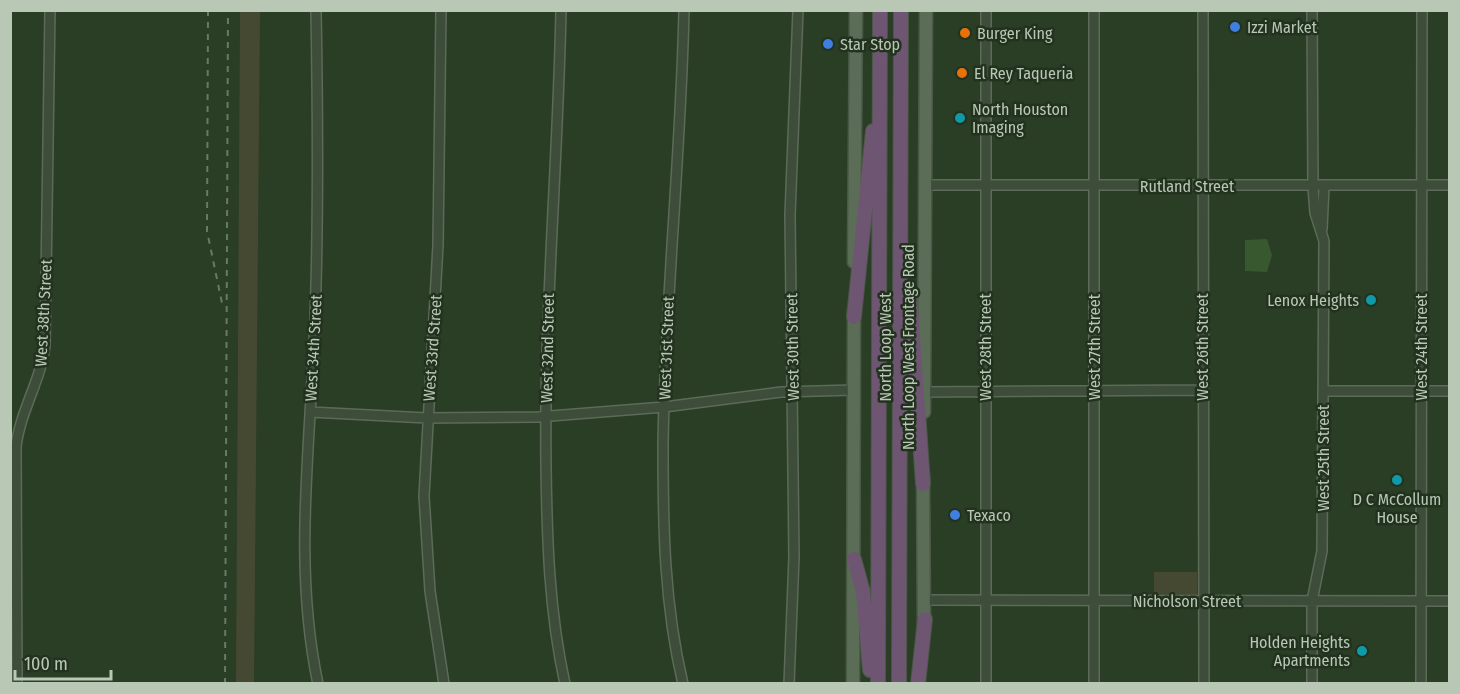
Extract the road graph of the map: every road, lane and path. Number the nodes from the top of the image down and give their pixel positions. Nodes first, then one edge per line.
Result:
1 (50, 10) edge
2 (316, 10) edge
3 (441, 10) edge
4 (561, 10) edge
5 (684, 10) edge
6 (798, 10) edge
7 (856, 10) edge
8 (926, 10) edge
9 (986, 10) edge
10 (1094, 10) edge
11 (1203, 10) edge
12 (1312, 10) edge
13 (1422, 10) edge
14 (880, 11) edge
15 (901, 11) edge
16 (879, 112) junction
17 (925, 185) junction
18 (1421, 185) junction
19 (1449, 185) edge
20 (986, 186) junction
21 (1094, 186) junction
22 (1203, 186) junction
23 (1313, 187) junction
24 (1324, 187) junction
25 (902, 197) junction
26 (1322, 231) junction
27 (854, 317) junction
28 (854, 390) junction
29 (1202, 390) junction
30 (792, 391) junction
31 (986, 391) junction
32 (1094, 391) junction
33 (1324, 391) junction
34 (1421, 391) junction
35 (1449, 391) edge
36 (924, 392) junction
37 (664, 407) junction
38 (310, 412) junction
39 (545, 417) junction
40 (427, 418) junction
41 (923, 484) junction
42 (13, 486) edge
43 (854, 559) junction
44 (925, 600) junction
45 (985, 601) junction
46 (1094, 601) junction
47 (1204, 601) junction
48 (1312, 601) junction
49 (1421, 601) junction
50 (1449, 601) edge
51 (925, 619) junction
52 (17, 684) edge
53 (318, 684) edge
54 (444, 684) edge
55 (565, 684) edge
56 (682, 684) edge
57 (789, 684) edge
58 (853, 684) edge
59 (872, 684) edge
60 (878, 684) edge
61 (899, 684) edge
62 (918, 684) edge
63 (924, 684) edge
64 (986, 684) edge
65 (1094, 684) edge
66 (1204, 684) edge
67 (1312, 684) edge
68 (1421, 684) edge

1 - 42 street, West 38th Street
2 - 38 street, West 34th Street
3 - 40 street, West 33rd Street
4 - 39 street, West 32nd Street
5 - 37 street, West 31st Street
6 - 30 street, West 30th Street
7 - 27 main road
8 - 17 main road, North Loop West Frontage Road
9 - 20 street, West 28th Street
10 - 21 street, West 27th Street
11 - 22 street, West 26th Street
12 - 23 street, West 25th Street
13 - 18 street, West 24th Street
14 - 16 highway, North Loop West
15 - 25 highway, North Loop West
16 - 27 highway
16 - 60 highway, North Loop West
17 - 20 street, Rutland Street
17 - 36 main road, North Loop West Frontage Road
18 - 19 street, Rutland Street
18 - 24 street, Rutland Street
18 - 34 street, West 24th Street
20 - 21 street, Rutland Street
20 - 31 street, West 28th Street
21 - 22 street, Rutland Street
21 - 32 street, West 27th Street
22 - 23 street, Rutland Street
22 - 29 street, West 26th Street
23 - 24 street, Rutland Street
23 - 26 street, West 25th Street
24 - 26 street, West 25th Street
25 - 41 highway
25 - 61 highway, North Loop West
26 - 33 street, West 25th Street
27 - 28 main road
28 - 30 street
28 - 43 main road
29 - 32 street
29 - 47 street, West 26th Street
30 - 37 street
30 - 57 street, West 30th Street
31 - 32 street
31 - 36 street
31 - 45 street, West 28th Street
32 - 46 street, West 27th Street
33 - 34 street
33 - 48 street, West 25th Street
34 - 35 street
34 - 49 street, West 24th Street
36 - 41 main road, North Loop West Frontage Road
37 - 39 street
37 - 56 street, West 31st Street
38 - 40 street
38 - 53 street, West 34th Street
39 - 40 street
39 - 55 street, West 32nd Street
40 - 54 street, West 33rd Street
41 - 44 main road, North Loop West Frontage Road
42 - 52 street, West 38th Street
43 - 58 main road
43 - 59 highway
44 - 45 street, Nicholson Street
44 - 51 main road, North Loop West Frontage Road
45 - 46 street, Nicholson Street
45 - 64 street, West 28th Street
46 - 47 street, Nicholson Street
46 - 65 street, West 27th Street
47 - 48 street, Nicholson Street
47 - 66 street, West 26th Street
48 - 49 street, Nicholson Street
48 - 67 street, West 25th Street
49 - 50 street, Nicholson Street
49 - 68 street, West 24th Street
51 - 62 highway
51 - 63 main road, North Loop West Frontage Road

